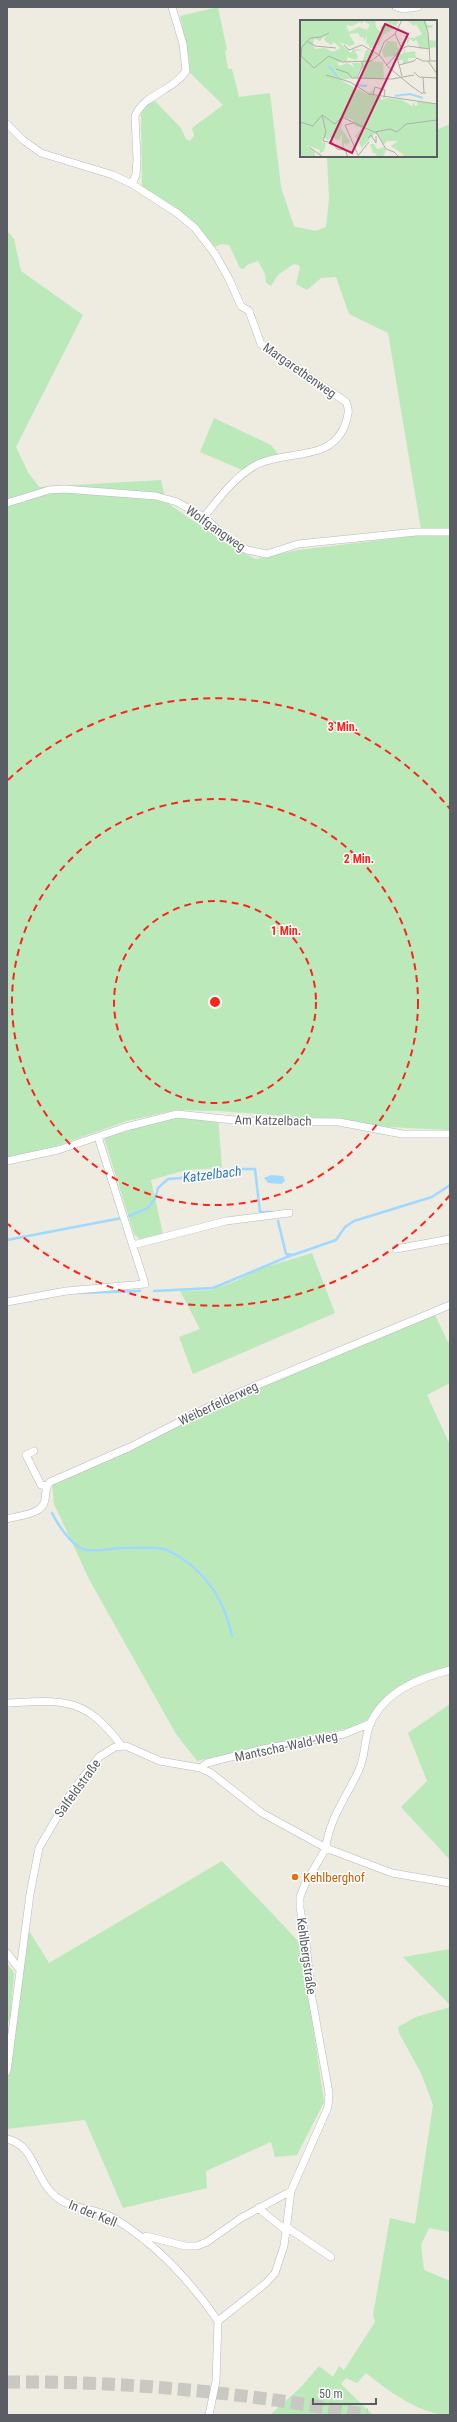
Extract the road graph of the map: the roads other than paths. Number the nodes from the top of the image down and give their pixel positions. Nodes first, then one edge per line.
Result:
1 (172, 7) edge
2 (396, 7) edge
3 (418, 7) edge
4 (7, 124) edge
5 (132, 184) junction
6 (7, 503) edge
7 (204, 517) junction
8 (450, 532) edge
9 (450, 1134) edge
10 (98, 1137) junction
11 (7, 1161) edge
12 (289, 1213) dead end
13 (450, 1239) edge
14 (133, 1245) junction
15 (396, 1249) dead end
16 (7, 1302) edge
17 (450, 1305) edge
18 (34, 1451) dead end
19 (47, 1486) junction
20 (7, 1519) edge
21 (450, 1670) edge
22 (7, 1703) edge
23 (371, 1723) junction
24 (120, 1745) junction
25 (200, 1768) junction
26 (326, 1848) junction
27 (450, 1883) edge
28 (7, 1953) edge
29 (20, 1970) junction
30 (7, 2071) edge
31 (7, 2139) edge
32 (291, 2191) junction
33 (258, 2208) junction
34 (285, 2228) junction
35 (143, 2239) junction
36 (331, 2257) dead end
37 (218, 2321) junction
38 (209, 2415) edge

1 - 5 street
2 - 3 street
4 - 5 street, Margarethenweg
5 - 7 street, Margarethenweg
6 - 7 street, Wolfgangweg
7 - 8 street, Wolfgangweg
9 - 10 street, Am Katzelbach
10 - 11 street, Am Katzelbach
10 - 14 street
12 - 14 street
13 - 15 street
14 - 16 street
17 - 19 street, Weiberfelderweg
18 - 19 street
19 - 20 street
21 - 23 street, Mantscha-Wald-Weg
22 - 24 street
23 - 25 street, Mantscha-Wald-Weg
23 - 26 street, Mantscha-Wald-Weg
24 - 25 street
24 - 29 street, Salfeldstraße
25 - 26 street
26 - 27 street
26 - 32 street, Kehlbergstraße
28 - 29 street
29 - 30 street, Salfeldstraße
31 - 35 street, In der Kell
32 - 33 street
32 - 34 street, Kehlbergstraße
33 - 34 street
33 - 35 street
34 - 36 street
34 - 37 street, Kehlbergstraße
35 - 37 street, In der Kell
37 - 38 street

